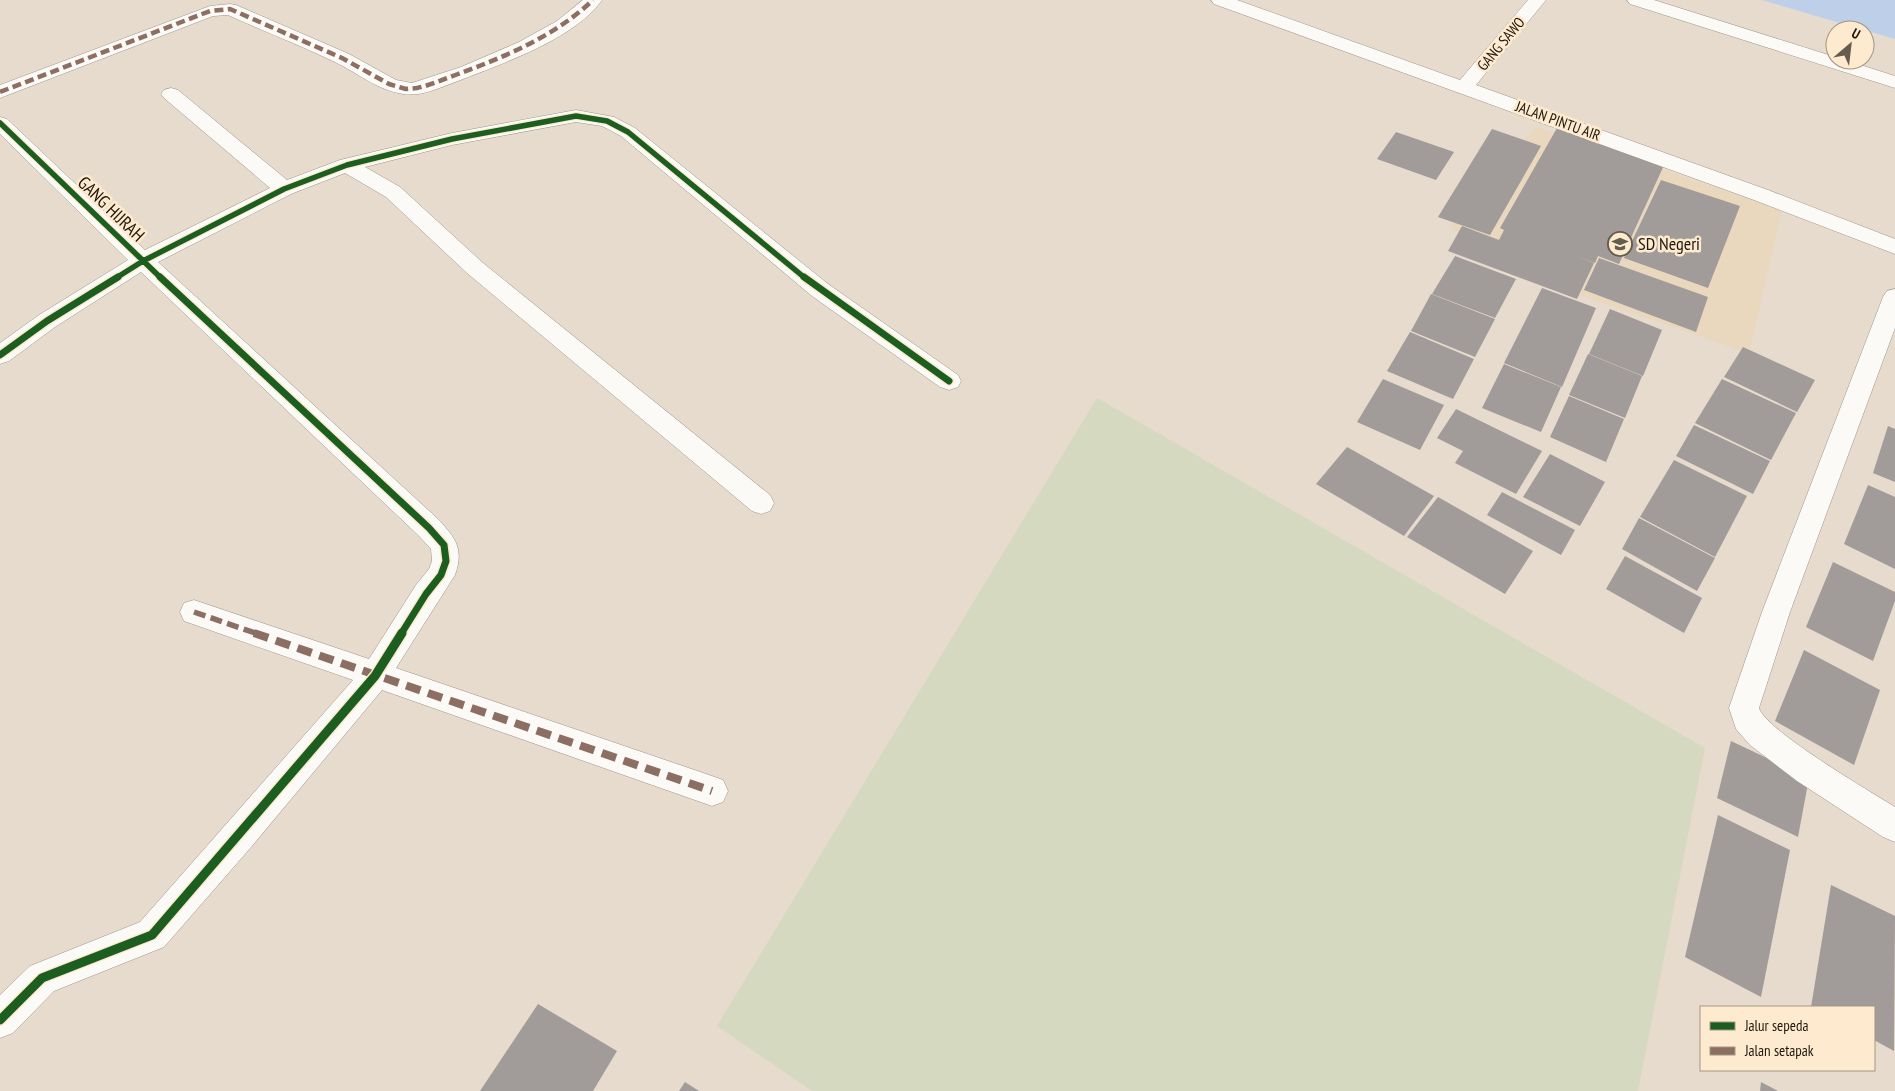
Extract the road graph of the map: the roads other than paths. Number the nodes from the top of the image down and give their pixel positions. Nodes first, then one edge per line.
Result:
1 (593, 0) edge
2 (1220, 0) edge
3 (1537, 0) edge
4 (1636, 0) edge
5 (1895, 82) edge
6 (1464, 87) junction
7 (0, 92) edge
8 (171, 94) dead end
9 (0, 123) edge
10 (347, 165) junction
11 (284, 189) junction
12 (1895, 247) edge
13 (143, 261) junction
14 (1895, 297) edge
15 (0, 355) edge
16 (949, 381) dead end
17 (761, 503) dead end
18 (194, 612) dead end
19 (375, 676) junction
20 (712, 791) dead end
21 (1895, 826) edge
22 (0, 1020) edge

1 - 7 street
2 - 6 street, JALAN PINTU AIR
3 - 6 street, GANG SAWO
4 - 5 street
6 - 12 street, JALAN PINTU AIR
8 - 11 street
9 - 13 street, GANG HIJRAH
10 - 11 street
10 - 16 street
10 - 17 street
11 - 13 street
13 - 15 street, GANG HIJRAH
13 - 19 street
14 - 21 street
18 - 19 street
19 - 20 street
19 - 22 street

